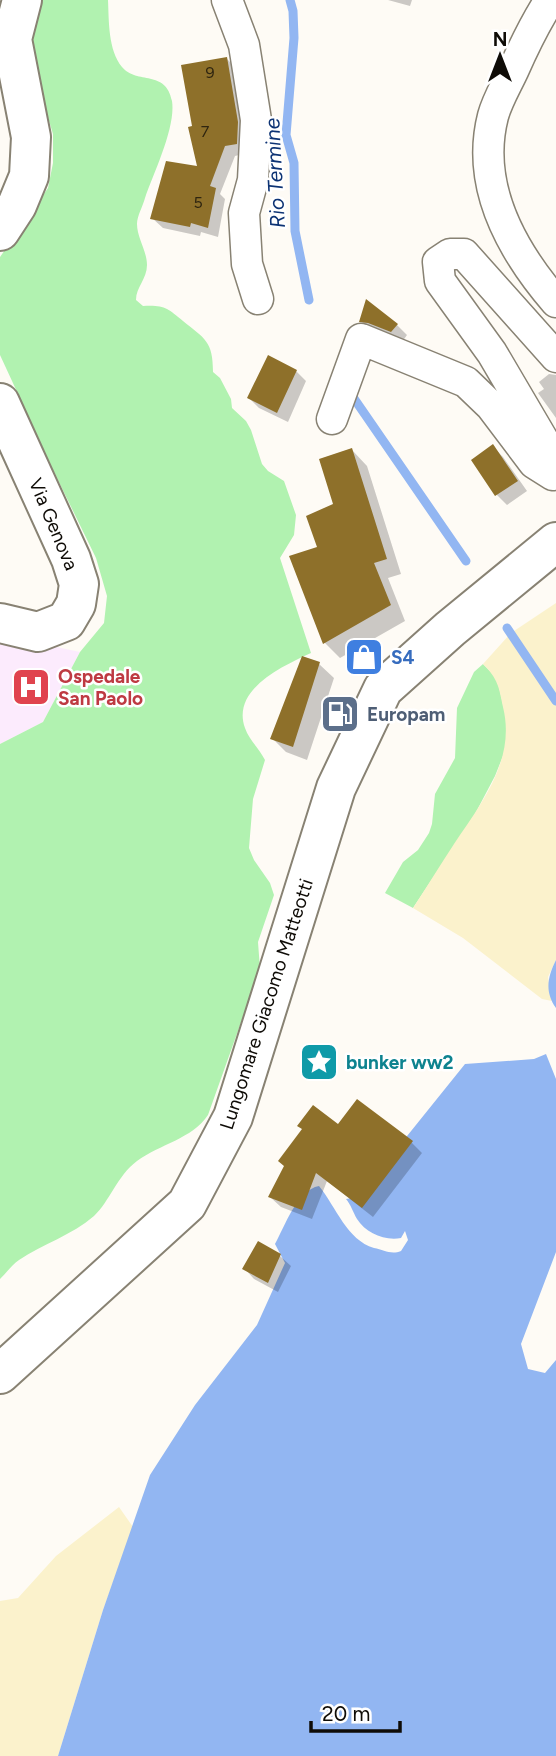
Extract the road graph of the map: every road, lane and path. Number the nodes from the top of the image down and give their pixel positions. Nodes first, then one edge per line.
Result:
1 (22, 0) edge
2 (227, 0) edge
3 (550, 0) edge
4 (0, 231) edge
5 (258, 299) dead end
6 (556, 302) edge
7 (556, 357) edge
8 (0, 403) edge
9 (332, 419) dead end
10 (556, 462) edge
11 (556, 477) edge
12 (556, 542) edge
13 (0, 623) edge
14 (0, 1374) edge

1 - 4 main road
2 - 5 street
3 - 6 street
7 - 10 street
8 - 13 main road, Via Genova
9 - 11 street
12 - 14 main road, Lungomare Giacomo Matteotti

